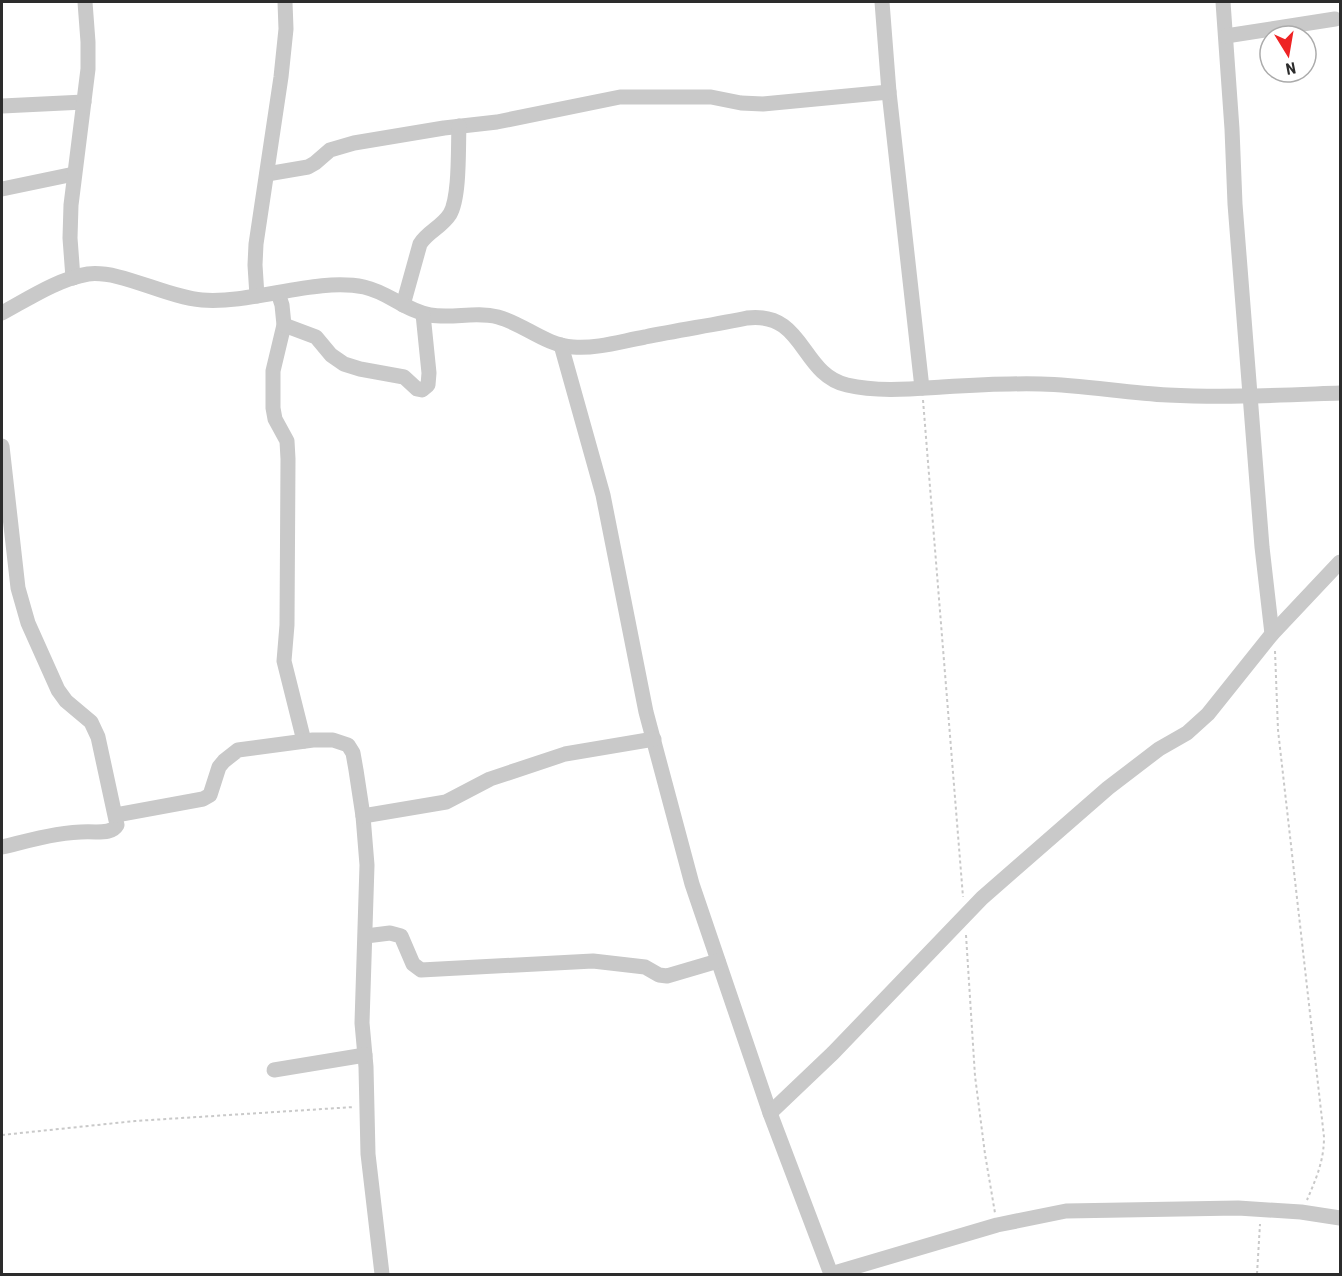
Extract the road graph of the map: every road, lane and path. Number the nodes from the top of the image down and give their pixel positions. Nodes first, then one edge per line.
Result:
1 (85, 2) edge
2 (285, 2) edge
3 (882, 2) edge
4 (1222, 2) edge
5 (1335, 19) dead end
6 (1226, 36) junction
7 (889, 92) junction
8 (84, 102) junction
9 (2, 106) edge
10 (459, 126) junction
11 (74, 174) junction
12 (267, 174) junction
13 (2, 189) edge
14 (73, 278) junction
15 (278, 293) junction
16 (257, 296) junction
17 (403, 305) junction
18 (2, 313) edge
19 (423, 314) junction
20 (284, 325) junction
21 (561, 345) junction
22 (922, 388) junction
23 (1341, 393) edge
24 (1250, 396) junction
25 (2, 446) edge
26 (1341, 562) edge
27 (9, 577) edge
28 (1272, 634) junction
29 (654, 739) junction
30 (304, 741) junction
31 (116, 816) junction
32 (363, 816) junction
33 (2, 847) edge
34 (964, 917) junction
35 (366, 936) junction
36 (718, 961) junction
37 (365, 1055) junction
38 (274, 1070) dead end
39 (366, 1107) junction
40 (770, 1113) junction
41 (2, 1135) edge
42 (1261, 1209) junction
43 (1301, 1212) junction
44 (1341, 1218) edge
45 (997, 1225) junction
46 (831, 1274) edge
47 (382, 1275) edge
48 (1257, 1275) edge

1 - 8 street
2 - 12 street
3 - 7 street
4 - 6 street
5 - 6 street
6 - 24 street
7 - 10 street
7 - 22 street
8 - 9 street
8 - 11 street
10 - 12 street
10 - 17 street
11 - 13 street
11 - 14 street
12 - 16 street
14 - 16 street
14 - 18 street
15 - 16 street
15 - 17 street
15 - 20 street
17 - 19 street
19 - 20 street
19 - 21 street
20 - 30 street
21 - 22 street
21 - 29 street
22 - 24 street
22 - 34 path
23 - 24 street
24 - 28 street
25 - 27 street
26 - 28 street
27 - 31 street
28 - 34 street
28 - 43 path
29 - 32 street
29 - 36 street
30 - 31 street
30 - 32 street
31 - 33 street
32 - 35 street
34 - 40 street
34 - 45 path
35 - 36 street
35 - 37 street
36 - 40 street
37 - 38 street
37 - 39 street
39 - 41 path
39 - 47 street
40 - 46 street
42 - 43 street
42 - 45 street
42 - 48 path
43 - 44 street
45 - 46 street

